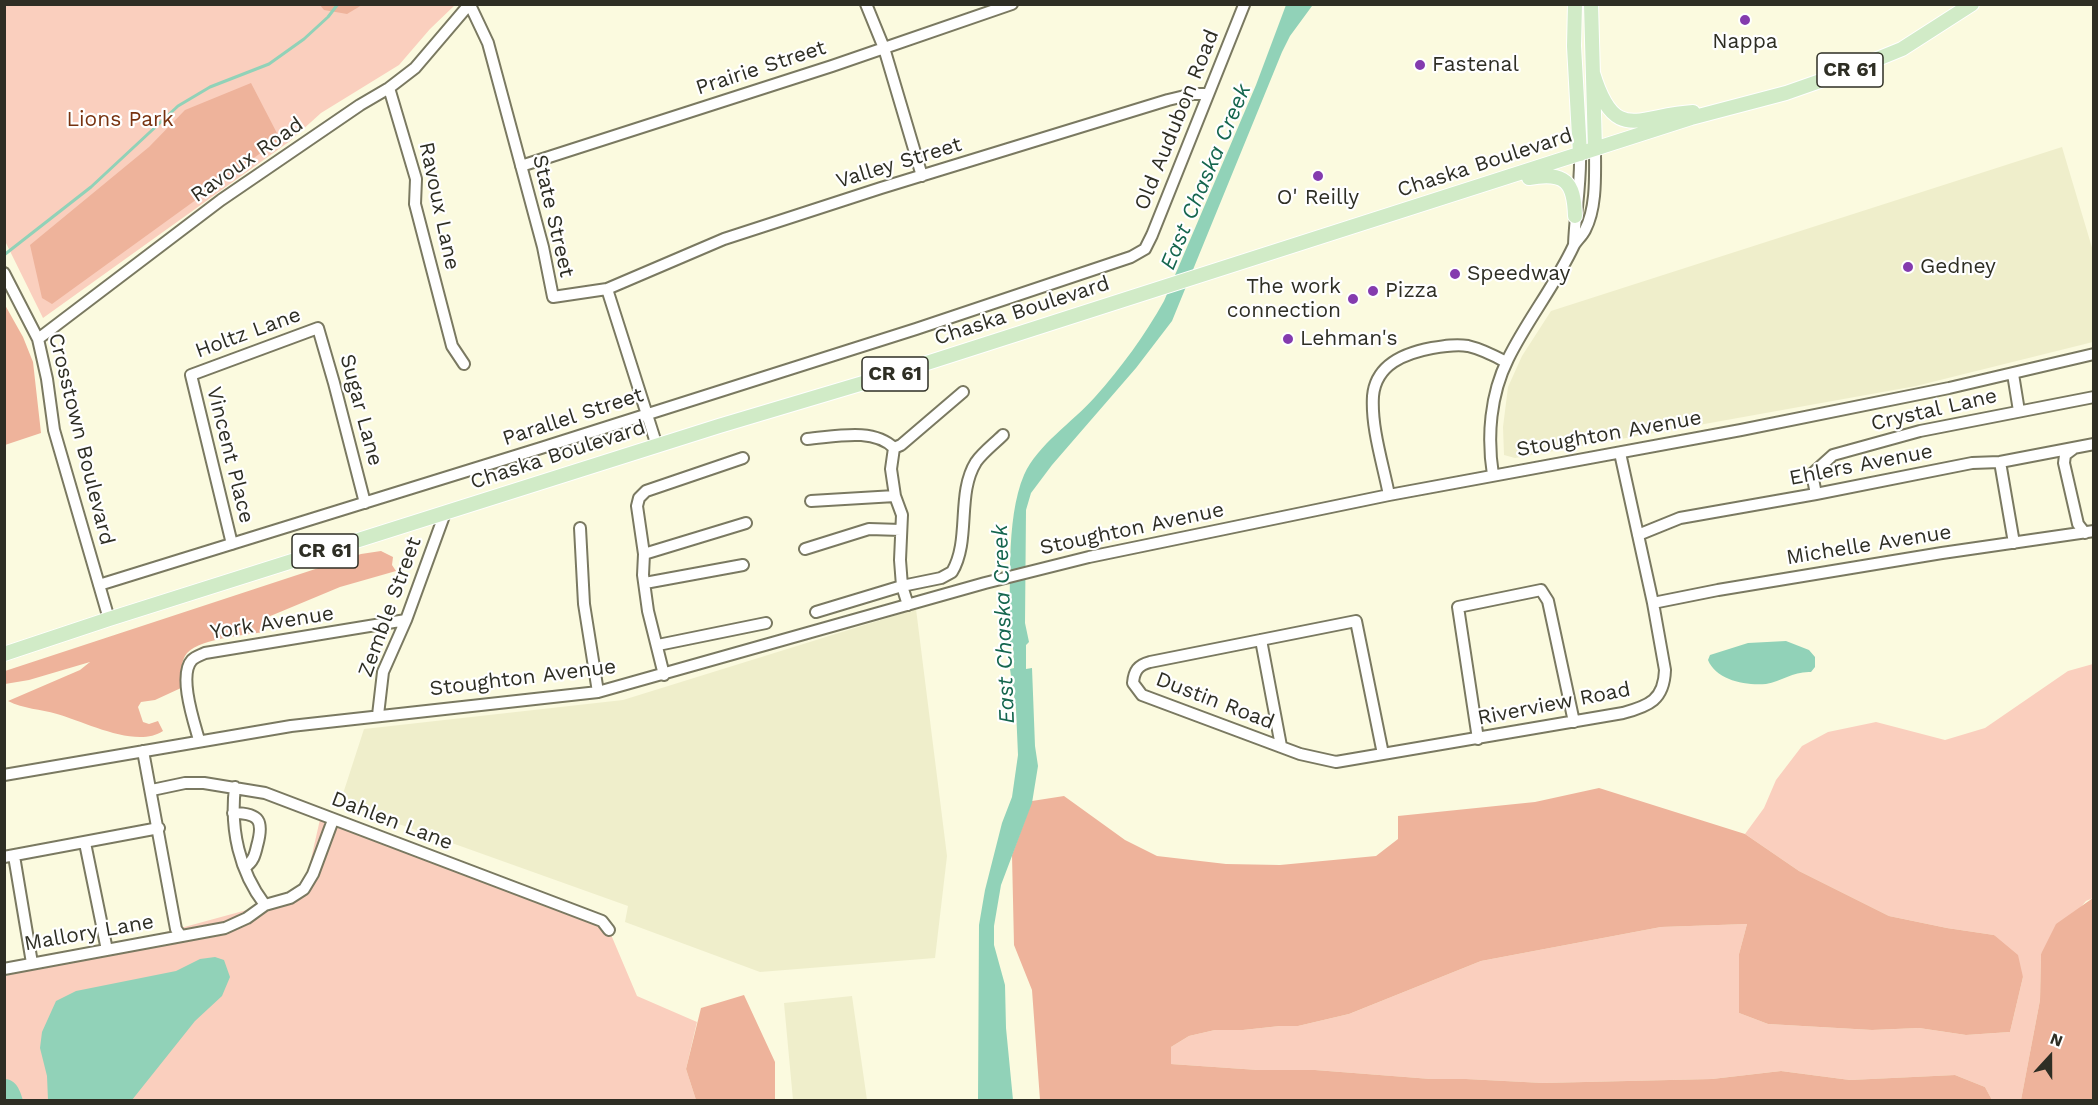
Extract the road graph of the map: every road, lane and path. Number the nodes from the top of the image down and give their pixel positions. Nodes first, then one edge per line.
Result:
1 (866, 4) edge
2 (1012, 4) edge
3 (1575, 4) edge
4 (1592, 4) edge
5 (1972, 4) edge
6 (470, 5) edge
7 (1244, 5) edge
8 (884, 48) junction
9 (1593, 73) junction
10 (389, 88) junction
11 (1208, 94) junction
12 (1717, 111) junction
13 (1595, 149) junction
14 (1580, 154) junction
15 (521, 166) junction
16 (922, 176) junction
17 (1482, 186) junction
18 (1575, 216) junction
19 (1574, 245) junction
20 (1145, 249) joint
21 (5, 273) edge
22 (608, 289) junction
23 (318, 328) joint
24 (38, 339) junction
25 (2094, 354) edge
26 (1506, 362) junction
27 (464, 364) dead end
28 (2013, 374) junction
29 (191, 375) joint
30 (963, 392) dead end
31 (2094, 396) edge
32 (2019, 411) junction
33 (646, 414) junction
34 (1003, 435) dead end
35 (807, 439) dead end
36 (2094, 444) edge
37 (657, 446) junction
38 (894, 448) junction
39 (2073, 449) junction
40 (1620, 453) junction
41 (742, 458) dead end
42 (2000, 462) junction
43 (1493, 475) junction
44 (1816, 494) junction
45 (1389, 495) junction
46 (895, 496) junction
47 (811, 501) dead end
48 (365, 503) junction
49 (445, 513) junction
50 (746, 523) dead end
51 (580, 528) dead end
52 (902, 530) junction
53 (2089, 532) edge
54 (1638, 535) junction
55 (2014, 543) junction
56 (232, 544) junction
57 (806, 549) dead end
58 (644, 554) junction
59 (743, 565) dead end
60 (645, 584) junction
61 (99, 585) junction
62 (902, 586) junction
63 (1653, 603) junction
64 (908, 605) junction
65 (816, 612) dead end
66 (109, 619) junction
67 (406, 620) junction
68 (766, 624) dead end
69 (1261, 640) junction
70 (658, 645) junction
71 (4, 654) edge
72 (664, 675) junction
73 (598, 692) junction
74 (378, 715) junction
75 (1574, 722) junction
76 (1478, 739) junction
77 (199, 740) junction
78 (1281, 746) junction
79 (143, 751) junction
80 (1383, 754) junction
81 (4, 775) edge
82 (235, 787) junction
83 (152, 790) junction
84 (233, 813) junction
85 (333, 819) junction
86 (159, 828) junction
87 (85, 843) junction
88 (9, 856) edge
89 (245, 867) junction
90 (265, 905) junction
91 (609, 930) dead end
92 (181, 936) junction
93 (107, 950) junction
94 (32, 963) junction
95 (4, 969) edge

1 - 8 street
2 - 8 street, Prairie Street
3 - 14 main road
4 - 9 main road
5 - 12 main road, Chaska Boulevard / CR 61
6 - 10 street, Ravoux Road
6 - 15 street, State Street
7 - 11 street, Old Audubon Road
8 - 15 street, Prairie Street
8 - 16 street
9 - 12 main road
9 - 13 main road
10 - 24 street, Ravoux Road
10 - 27 street, Ravoux Lane
11 - 16 street, Valley Street
11 - 20 street, Old Audubon Road
12 - 13 main road, Chaska Boulevard / CR 61
13 - 14 main road, Chaska Boulevard / CR 61
13 - 19 street
14 - 17 main road, Chaska Boulevard / CR 61
14 - 18 street
15 - 22 street, State Street
16 - 22 street, Valley Street
17 - 18 main road
17 - 37 main road, Chaska Boulevard / CR 61
18 - 19 street
19 - 26 street
20 - 33 street, Parallel Street
21 - 24 street, Crosstown Boulevard
22 - 33 street
23 - 29 street, Holtz Lane
23 - 48 street, Sugar Lane
24 - 61 street, Crosstown Boulevard
25 - 28 street, Stoughton Avenue
26 - 43 street
26 - 45 street
28 - 32 street
28 - 40 street, Stoughton Avenue
29 - 56 street, Vincent Place
30 - 38 street
31 - 32 street, Crystal Lane
32 - 44 street, Crystal Lane
33 - 37 street
33 - 48 street, Parallel Street
34 - 62 street
35 - 38 street
36 - 39 street, Ehlers Avenue
37 - 49 main road, Chaska Boulevard / CR 61
38 - 46 street
39 - 42 street, Ehlers Avenue
39 - 53 street
40 - 43 street, Stoughton Avenue
40 - 54 street, Riverview Road
41 - 58 street
42 - 44 street, Ehlers Avenue
42 - 55 street
43 - 45 street, Stoughton Avenue
44 - 54 street, Ehlers Avenue
45 - 64 street, Stoughton Avenue
46 - 47 street
46 - 52 street
48 - 56 street, Parallel Street
49 - 66 main road, Chaska Boulevard / CR 61
49 - 67 street, Zemble Street
50 - 58 street
51 - 73 street
52 - 57 street
52 - 62 street
53 - 55 street, Michelle Avenue
54 - 63 street, Riverview Road
55 - 63 street, Michelle Avenue
56 - 61 street, Parallel Street
58 - 60 street
59 - 60 street
60 - 70 street
61 - 66 street, Crosstown Boulevard
62 - 64 street
62 - 65 street
63 - 75 street, Riverview Road
64 - 72 street, Stoughton Avenue
66 - 71 main road, Chaska Boulevard / CR 61
67 - 74 street, Zemble Street
67 - 77 street, York Avenue
68 - 70 street
69 - 78 street
69 - 78 street, Dustin Road
69 - 80 street
70 - 72 street
72 - 73 street, Stoughton Avenue
73 - 74 street, Stoughton Avenue
74 - 77 street, Stoughton Avenue
75 - 76 street, Riverview Road
75 - 76 street
76 - 80 street, Riverview Road
77 - 79 street, Stoughton Avenue
78 - 80 street, Riverview Road
79 - 81 street, Stoughton Avenue
79 - 83 street
82 - 83 street, Dahlen Lane
82 - 84 street
82 - 85 street, Dahlen Lane
83 - 86 street
84 - 89 street
84 - 89 street
85 - 90 street, Mallory Lane
85 - 91 street, Dahlen Lane
86 - 87 street
86 - 92 street
87 - 88 street
87 - 93 street
88 - 94 street
89 - 90 street
90 - 92 street, Mallory Lane
92 - 93 street, Mallory Lane
93 - 94 street, Mallory Lane
94 - 95 street, Mallory Lane

